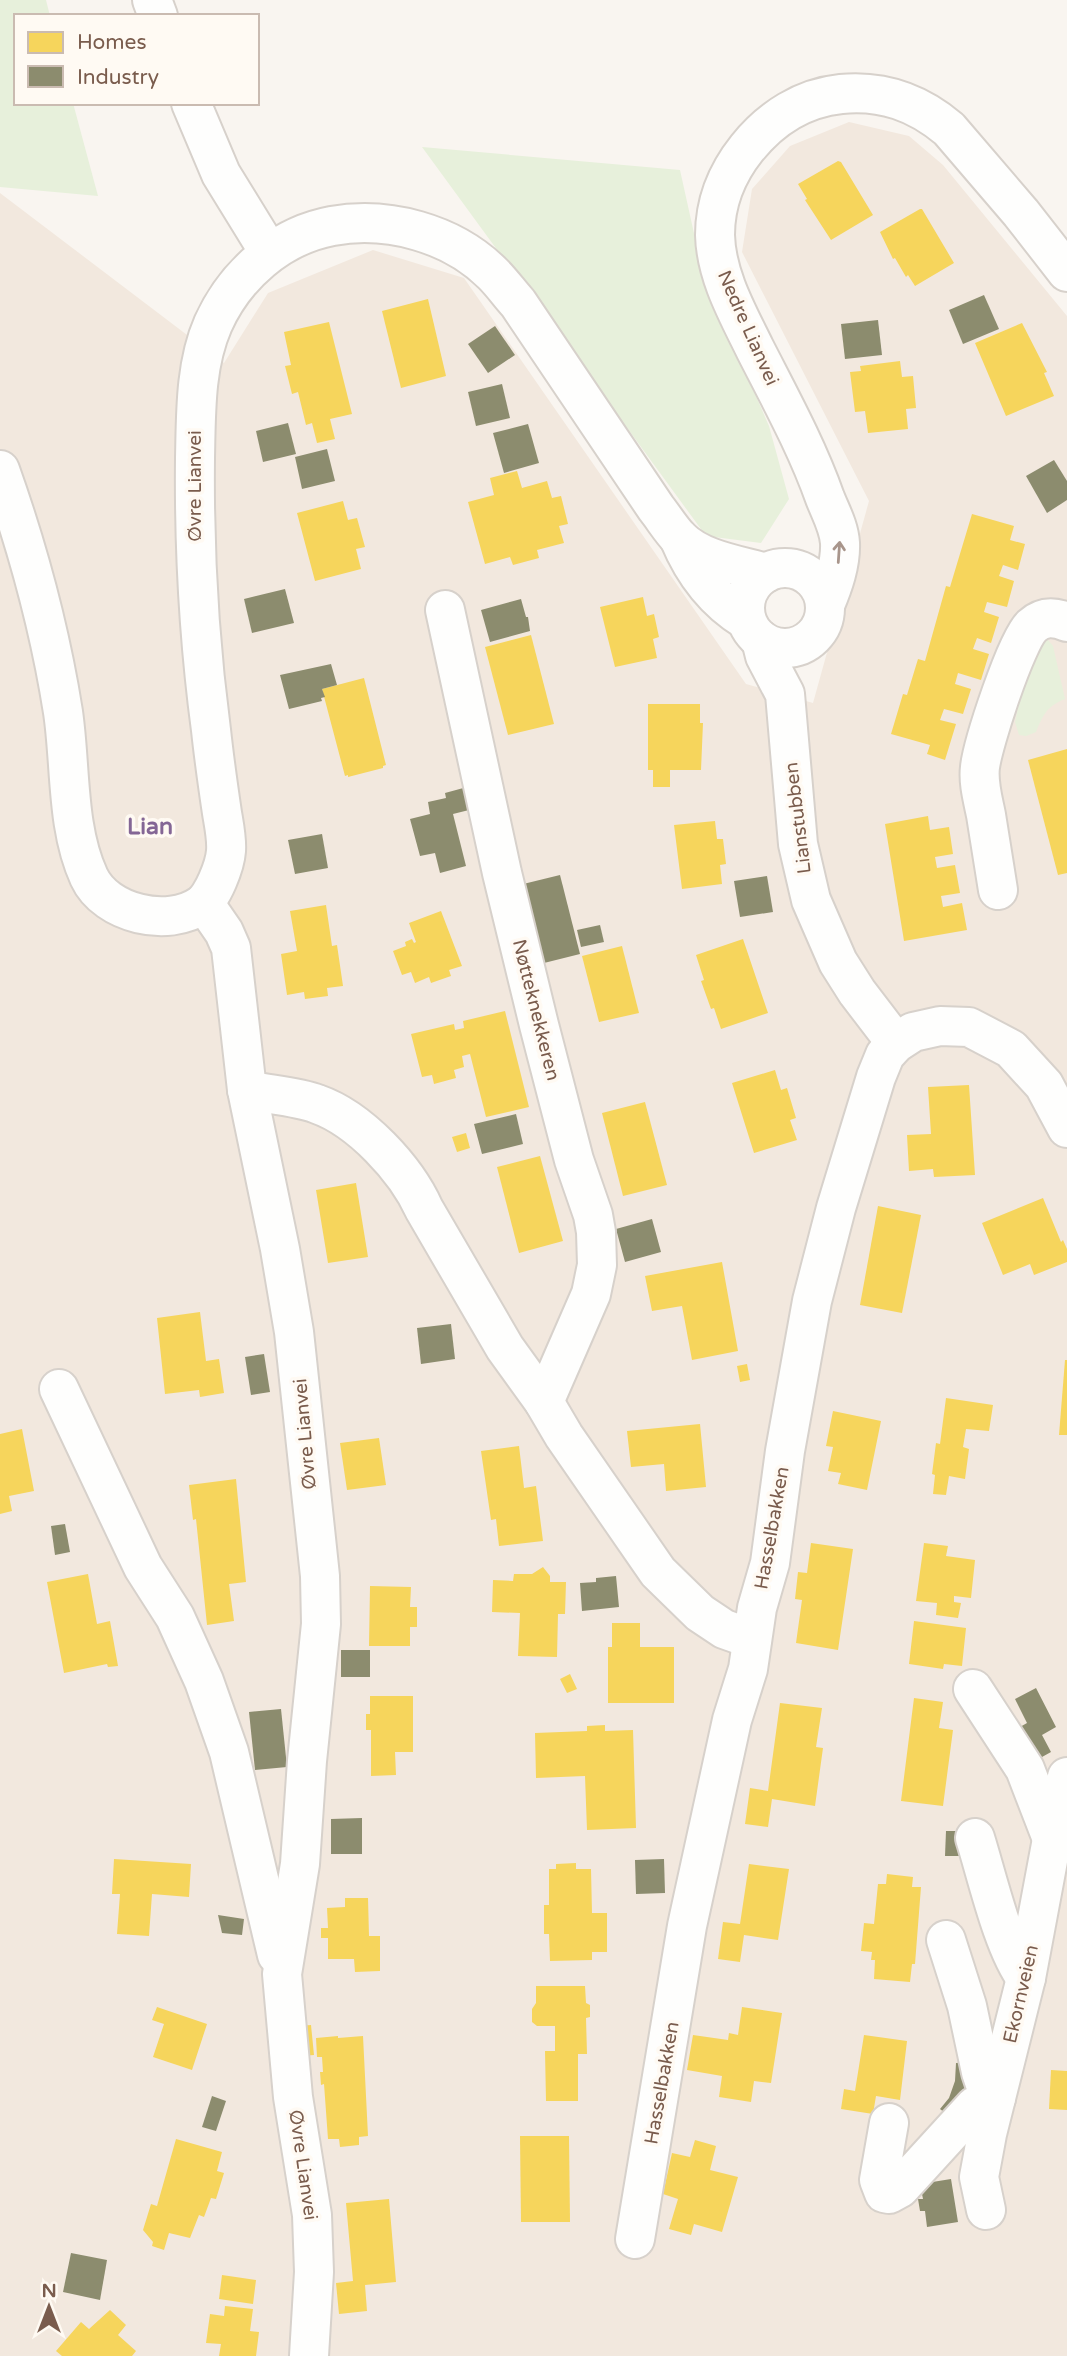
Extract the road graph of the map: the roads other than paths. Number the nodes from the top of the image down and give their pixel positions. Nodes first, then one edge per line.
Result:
1 (192, 105) edge
2 (269, 252) junction
3 (1067, 272) edge
4 (0, 470) edge
5 (826, 500) junction
6 (679, 538) junction
7 (778, 570) junction
8 (444, 610) dead end
9 (818, 622) junction
10 (1067, 622) edge
11 (754, 630) junction
12 (785, 694) junction
13 (998, 890) dead end
14 (204, 903) junction
15 (896, 1043) junction
16 (247, 1090) junction
17 (1067, 1128) edge
18 (59, 1389) dead end
19 (544, 1402) junction
20 (752, 1639) junction
21 (973, 1689) dead end
22 (1067, 1777) edge
23 (975, 1838) dead end
24 (1052, 1839) junction
25 (946, 1940) dead end
26 (282, 1975) junction
27 (1026, 1978) junction
28 (996, 2098) junction
29 (888, 2123) dead end
30 (986, 2210) dead end
31 (635, 2239) dead end
32 (309, 2356) edge

1 - 2 street
2 - 6 street
2 - 14 street, Øvre Lianvei
3 - 5 street, Nedre Lianvei
4 - 14 street
5 - 7 street
9 -> 5 street, Nedre Lianvei
6 - 7 street
6 - 11 street
7 - 9 street
7 - 11 street
8 - 19 street, Nøtteknekkeren
9 - 11 street
9 - 12 street, Lianstubben
10 - 13 street
11 - 12 street, Lianstubben
12 - 15 street, Lianstubben
14 - 16 street, Øvre Lianvei
15 - 17 street
15 - 20 street, Hasselbakken
16 - 19 street
16 - 26 street, Øvre Lianvei
18 - 26 street, Øvre Lianvei
19 - 20 street
20 - 31 street, Hasselbakken
21 - 24 street
22 - 24 street, Ekornveien
23 - 27 street
24 - 27 street, Ekornveien
25 - 28 street
26 - 32 street, Øvre Lianvei
27 - 28 street, Ekornveien
28 - 29 street
28 - 30 street, Ekornveien

